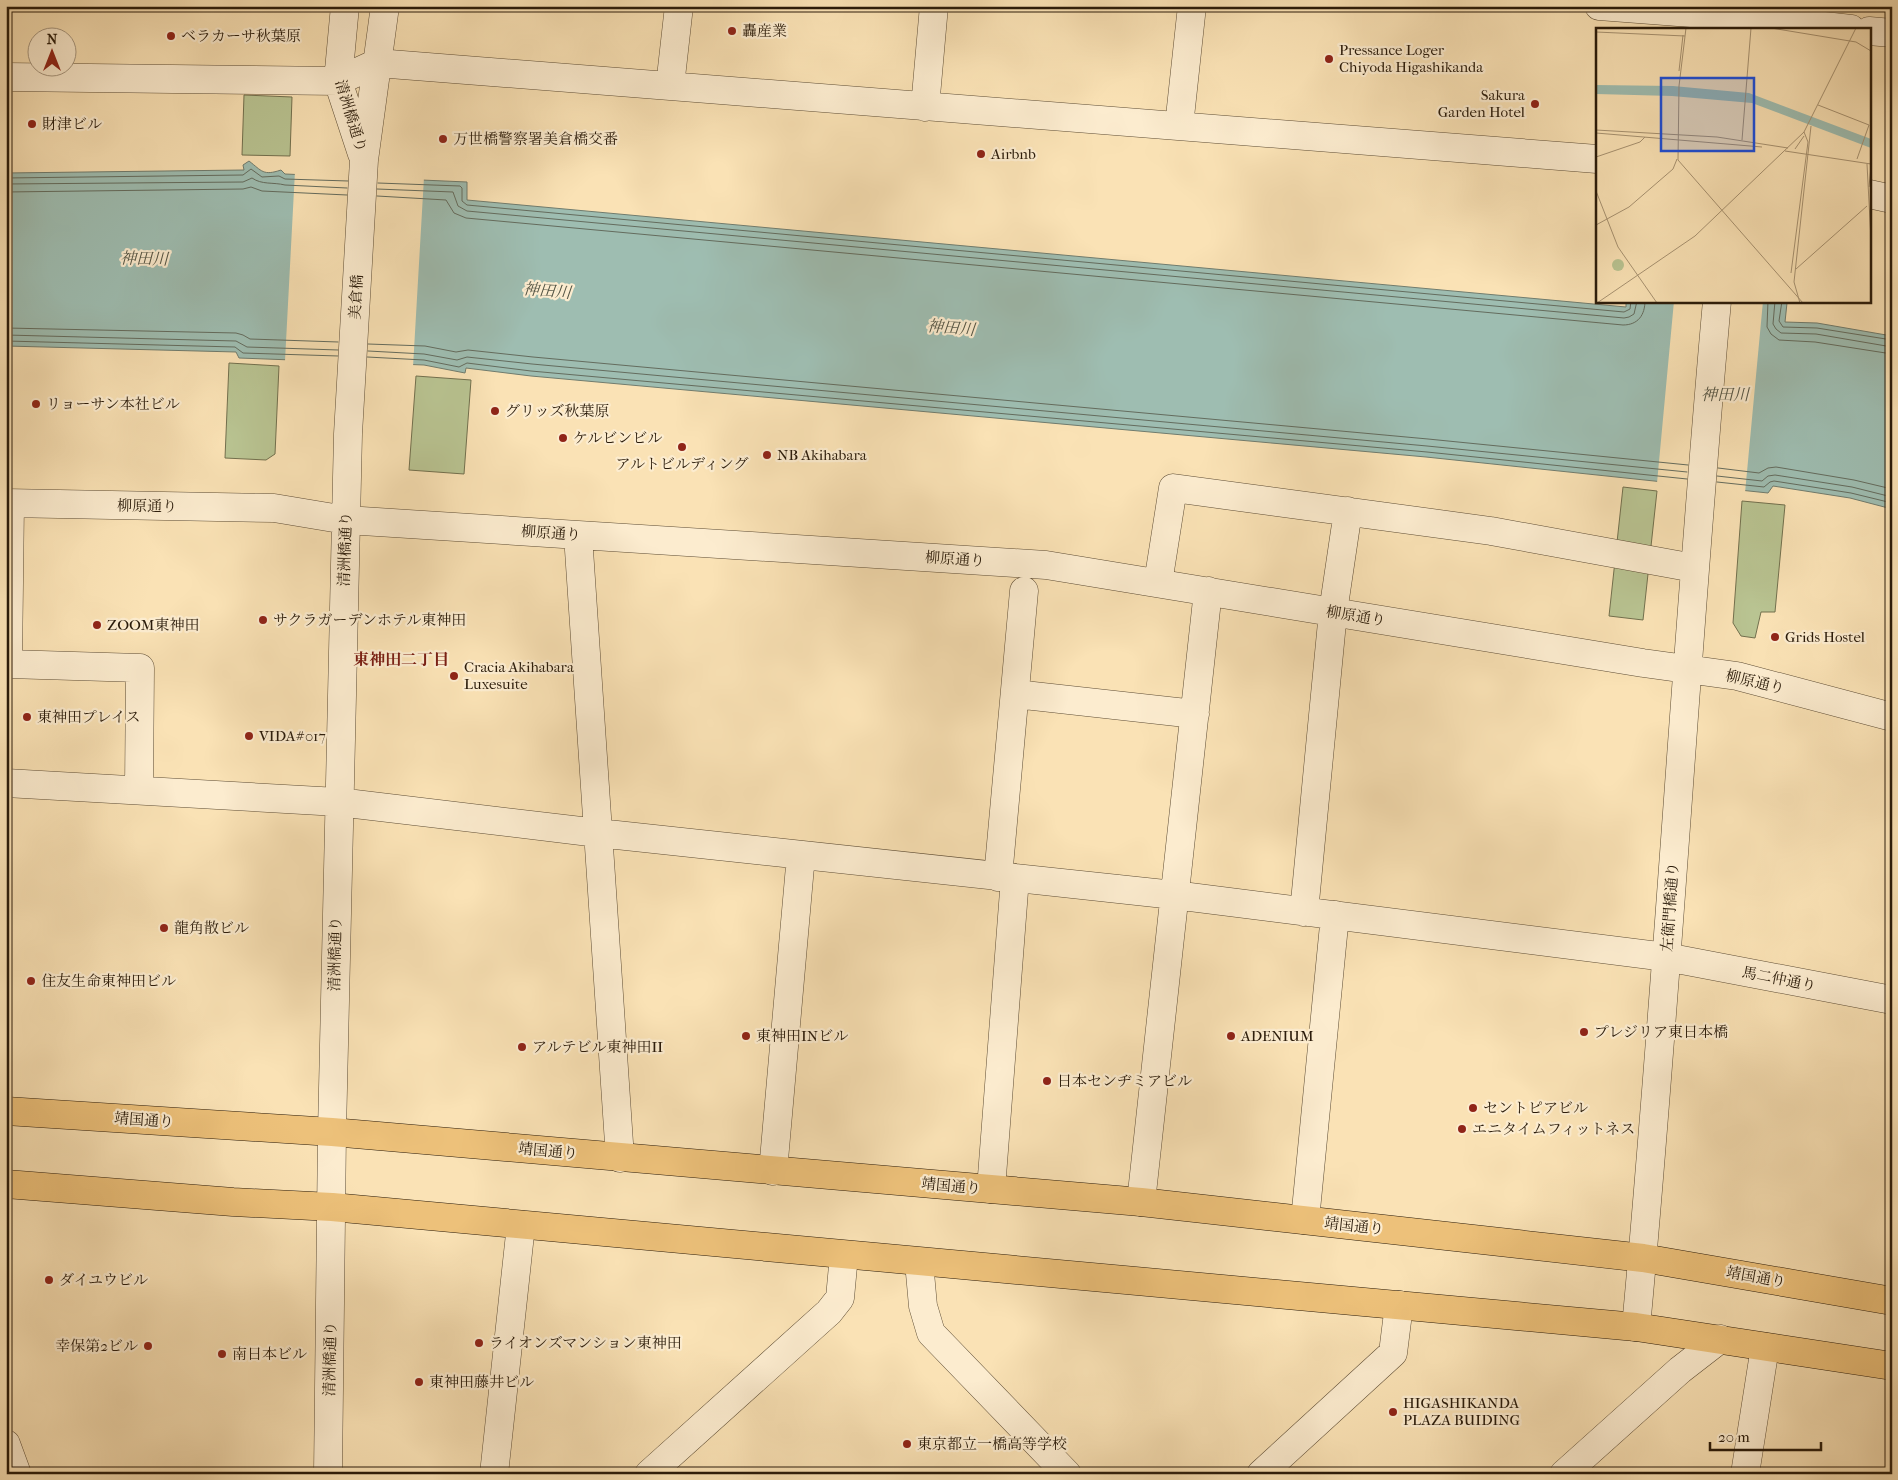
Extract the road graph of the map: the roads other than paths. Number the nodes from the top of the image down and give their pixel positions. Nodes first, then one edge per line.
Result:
1 (345, 6) edge
2 (384, 6) edge
3 (678, 6) edge
4 (934, 6) edge
5 (1192, 6) edge
6 (1599, 6) edge
7 (1744, 17) edge
8 (1843, 28) edge
9 (1870, 31) edge
10 (1892, 33) edge
11 (377, 63) junction
12 (6, 77) edge
13 (338, 81) junction
14 (670, 86) junction
15 (925, 107) junction
16 (1179, 126) junction
17 (364, 160) junction
18 (1596, 160) edge
19 (1870, 194) edge
20 (1892, 199) edge
21 (1717, 302) edge
22 (348, 434) joint
23 (8, 503) edge
24 (1348, 511) junction
25 (346, 520) junction
26 (578, 535) junction
27 (1694, 568) junction
28 (1158, 583) junction
29 (1024, 591) dead end
30 (1208, 591) junction
31 (1333, 612) junction
32 (1688, 669) junction
33 (1015, 694) junction
34 (1195, 714) junction
35 (1892, 717) edge
36 (6, 783) edge
37 (139, 790) junction
38 (338, 802) junction
39 (598, 833) junction
40 (801, 855) junction
41 (1007, 878) junction
42 (1174, 895) junction
43 (1304, 912) junction
44 (1335, 916) junction
45 (1666, 957) junction
46 (1892, 1000) edge
47 (6, 1111) edge
48 (332, 1132) junction
49 (620, 1158) junction
50 (773, 1171) junction
51 (6, 1184) edge
52 (991, 1190) junction
53 (1141, 1202) junction
54 (332, 1207) junction
55 (1305, 1220) junction
56 (521, 1225) junction
57 (844, 1254) junction
58 (1643, 1258) junction
59 (919, 1262) junction
60 (1892, 1301) edge
61 (1400, 1305) junction
62 (1636, 1327) junction
63 (1720, 1340) junction
64 (1765, 1347) junction
65 (1892, 1366) edge
66 (6, 1444) edge
67 (17, 1474) edge
68 (328, 1474) edge
69 (494, 1474) edge
70 (649, 1474) edge
71 (1067, 1474) edge
72 (1261, 1474) edge
73 (1564, 1474) edge
74 (1745, 1474) edge

1 - 13 street, 清洲橋通り
2 - 11 street, 清洲橋通り
3 - 14 street
4 - 15 street
5 - 16 street
6 - 7 street
7 - 8 street
9 - 10 street
11 - 13 street
11 - 14 street
11 - 17 street, 清洲橋通り
12 - 13 street
13 - 17 street, 清洲橋通り
14 - 15 street
15 - 16 street
16 - 18 street
17 - 22 street, 美倉橋
19 - 20 street
21 - 27 street, 左衛門橋通り
22 - 25 street, 清洲橋通り
23 - 25 street, 柳原通り
23 - 37 street
24 - 27 street
24 - 28 street
24 - 31 street
25 - 26 street, 柳原通り
25 - 38 street, 清洲橋通り
26 - 28 street, 柳原通り
26 - 39 street
27 - 32 street, 左衛門橋通り
28 - 30 street, 柳原通り
29 - 33 street
30 - 31 street, 柳原通り
30 - 34 street
31 - 32 street, 柳原通り
31 - 43 street
32 - 35 street, 柳原通り
32 - 45 street, 左衛門橋通り
33 - 34 street
33 - 41 street
34 - 42 street
36 - 37 street, 馬二仲通り
37 - 38 street, 馬二仲通り
38 - 39 street, 馬二仲通り
38 - 48 street, 清洲橋通り
39 - 40 street, 馬二仲通り
39 - 49 street
40 - 41 street, 馬二仲通り
40 - 50 street
41 - 42 street, 馬二仲通り
41 - 52 street
42 - 43 street, 馬二仲通り
42 - 53 street
43 - 44 street, 馬二仲通り
44 - 45 street, 馬二仲通り
44 - 55 street
45 - 46 street, 馬二仲通り
45 - 58 street, 左衛門橋通り
47 - 48 main road, 靖国通り
48 - 49 main road, 靖国通り
48 - 54 street, 清洲橋通り
49 - 50 main road, 靖国通り
50 - 52 main road, 靖国通り
51 - 54 main road
52 - 53 main road, 靖国通り
53 - 55 main road, 靖国通り
54 - 56 main road
54 - 68 street, 清洲橋通り
55 - 58 main road, 靖国通り
56 - 57 main road
56 - 69 street
57 - 59 main road
57 - 70 street
58 - 60 main road, 靖国通り
58 - 62 street, 左衛門橋通り
59 - 61 main road
59 - 71 street
61 - 62 main road
61 - 72 street
62 - 63 main road
63 - 64 main road
63 - 73 street
64 - 65 main road
64 - 74 street
66 - 67 street

